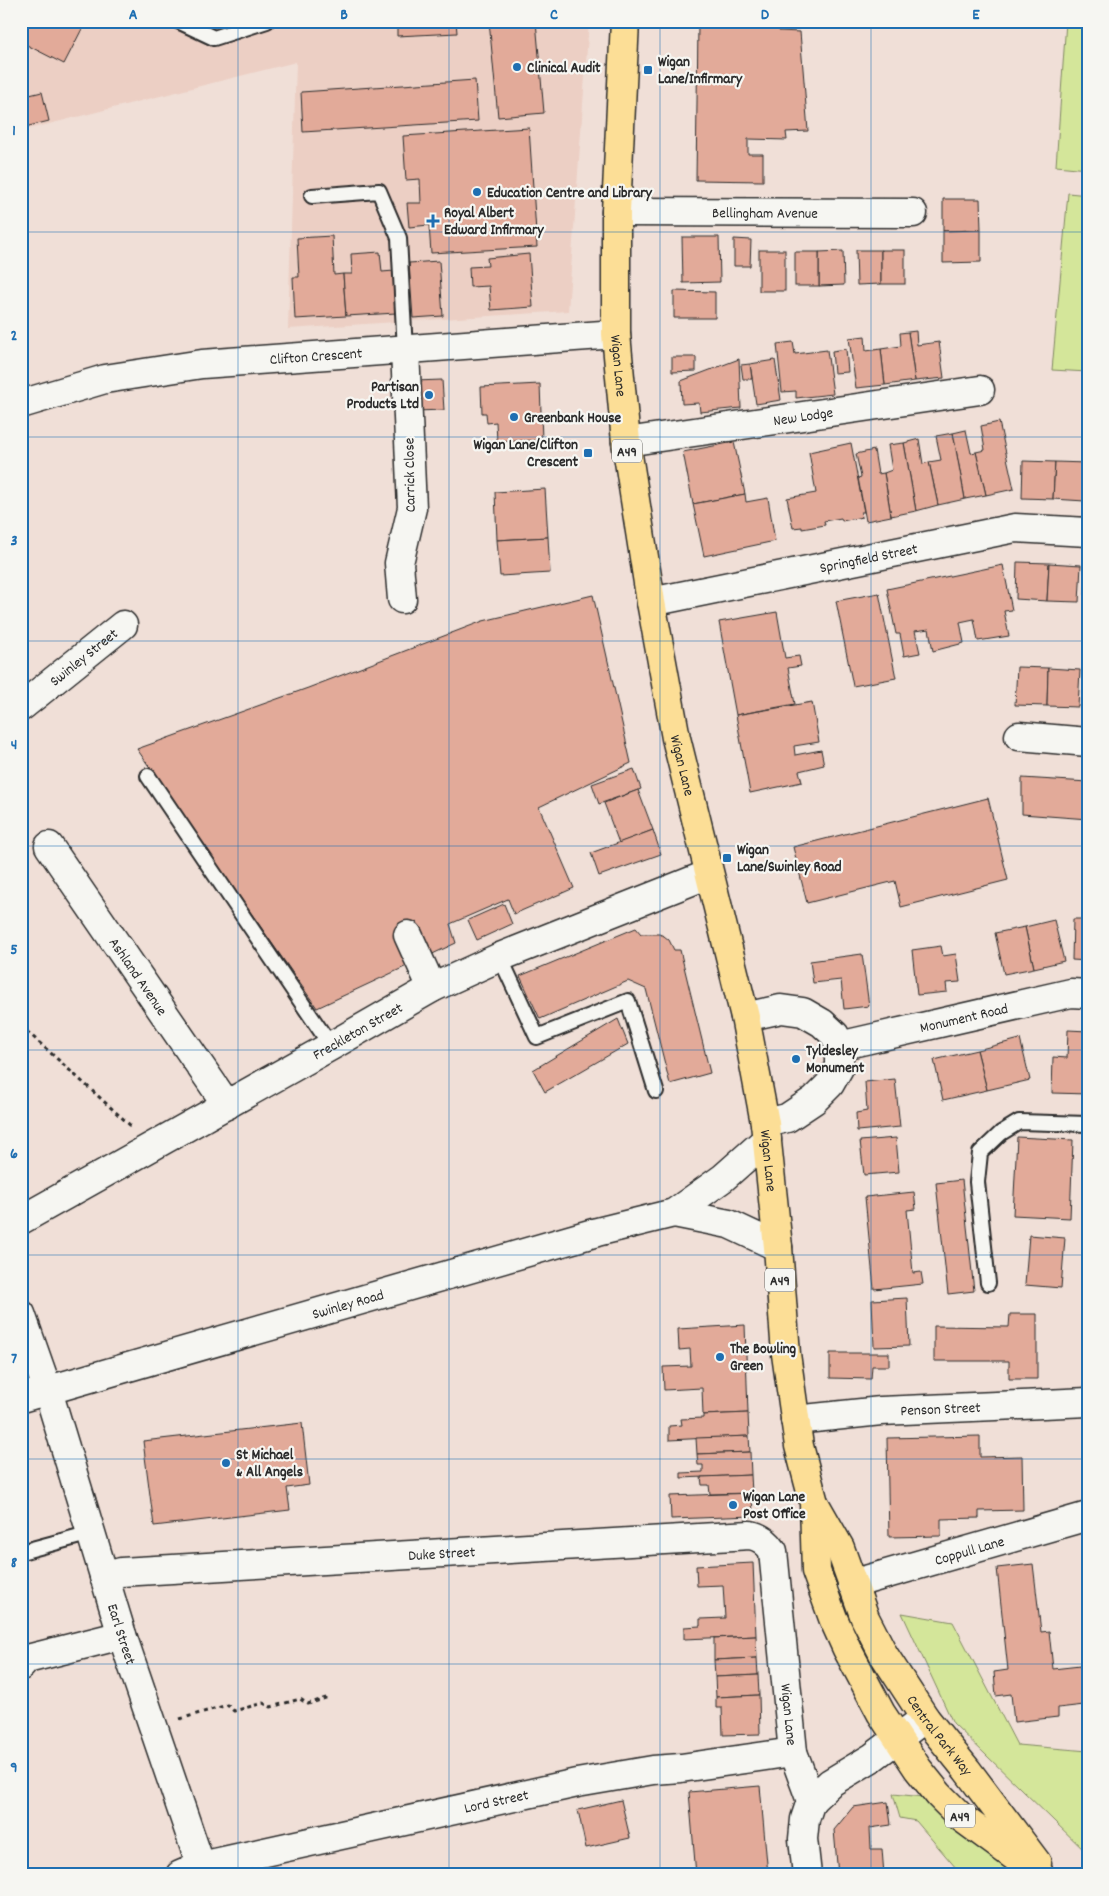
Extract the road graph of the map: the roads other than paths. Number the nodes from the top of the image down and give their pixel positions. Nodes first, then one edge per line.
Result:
1 (178, 21) edge
2 (267, 21) edge
3 (625, 21) edge
4 (312, 196) dead end
5 (616, 212) junction
6 (913, 213) dead end
7 (616, 334) junction
8 (405, 350) junction
9 (980, 390) dead end
10 (21, 404) edge
11 (626, 442) junction
12 (1088, 532) edge
13 (402, 599) dead end
14 (651, 602) junction
15 (123, 625) dead end
16 (21, 707) edge
17 (1019, 736) dead end
18 (1088, 742) edge
19 (148, 776) dead end
20 (49, 846) dead end
21 (709, 874) junction
22 (408, 935) dead end
23 (500, 957) junction
24 (432, 988) junction
25 (1088, 994) edge
26 (745, 1017) junction
27 (332, 1046) junction
28 (839, 1046) junction
29 (656, 1091) dead end
30 (228, 1105) junction
31 (1088, 1124) edge
32 (766, 1131) junction
33 (674, 1213) junction
34 (21, 1220) edge
35 (778, 1247) junction
36 (988, 1283) dead end
37 (21, 1314) edge
38 (48, 1391) junction
39 (21, 1398) edge
40 (1088, 1402) edge
41 (795, 1420) junction
42 (814, 1503) junction
43 (1088, 1516) edge
44 (91, 1533) junction
45 (773, 1551) joint
46 (21, 1552) edge
47 (104, 1578) junction
48 (852, 1584) junction
49 (122, 1635) junction
50 (21, 1666) edge
51 (925, 1718) junction
52 (898, 1739) junction
53 (794, 1752) junction
54 (811, 1801) junction
55 (195, 1872) edge
56 (807, 1875) edge
57 (1040, 1875) edge
58 (1046, 1875) edge

1 - 2 lane
3 - 5 highway, Wigan Lane / A49
4 - 8 lane
5 - 6 street, Bellingham Avenue
5 - 7 highway, Wigan Lane / A49
7 - 8 street, Clifton Crescent
7 - 11 highway, Wigan Lane / A49
8 - 10 street, Clifton Crescent
8 - 13 street, Carrick Close
9 - 11 street, New Lodge
11 - 14 highway, Wigan Lane / A49
12 - 14 street, Springfield Street
14 - 21 highway, Wigan Lane / A49
15 - 16 street, Swinley Street
17 - 18 street
19 - 27 lane
20 - 30 street, Ashland Avenue
21 - 23 street, Freckleton Street
21 - 26 highway, Wigan Lane / A49
22 - 24 street
23 - 24 street, Freckleton Street
23 - 29 lane
24 - 27 street, Freckleton Street
25 - 28 street, Monument Road
26 - 28 street
26 - 32 highway, Wigan Lane / A49
27 - 30 street, Freckleton Street
28 - 32 street
30 - 34 street, Freckleton Street
31 - 36 lane
32 - 33 street, Swinley Road
32 - 35 highway, Wigan Lane / A49
33 - 35 street, Swinley Road
33 - 38 street, Swinley Road
35 - 41 highway, Wigan Lane / A49
37 - 38 street, Earl Street
38 - 39 street, Swinley Road
38 - 44 street, Earl Street
40 - 41 street, Penson Street
41 - 42 highway, Wigan Lane / A49
42 - 48 highway, Wigan Lane / A49
42 - 52 highway, Wigan Lane / A49
43 - 48 street, Coppull Lane
44 - 46 lane
44 - 47 street, Earl Street
45 - 47 street, Duke Street
45 - 53 street, Wigan Lane
47 - 49 street, Earl Street
48 - 51 highway, Central Park Way / A49
49 - 50 street
49 - 55 street, Earl Street
51 - 52 street
51 - 58 highway, Central Park Way / A49
52 - 54 street
52 - 57 highway, A49
53 - 54 street, Wigan Lane
53 - 55 street, Lord Street
54 - 56 street

